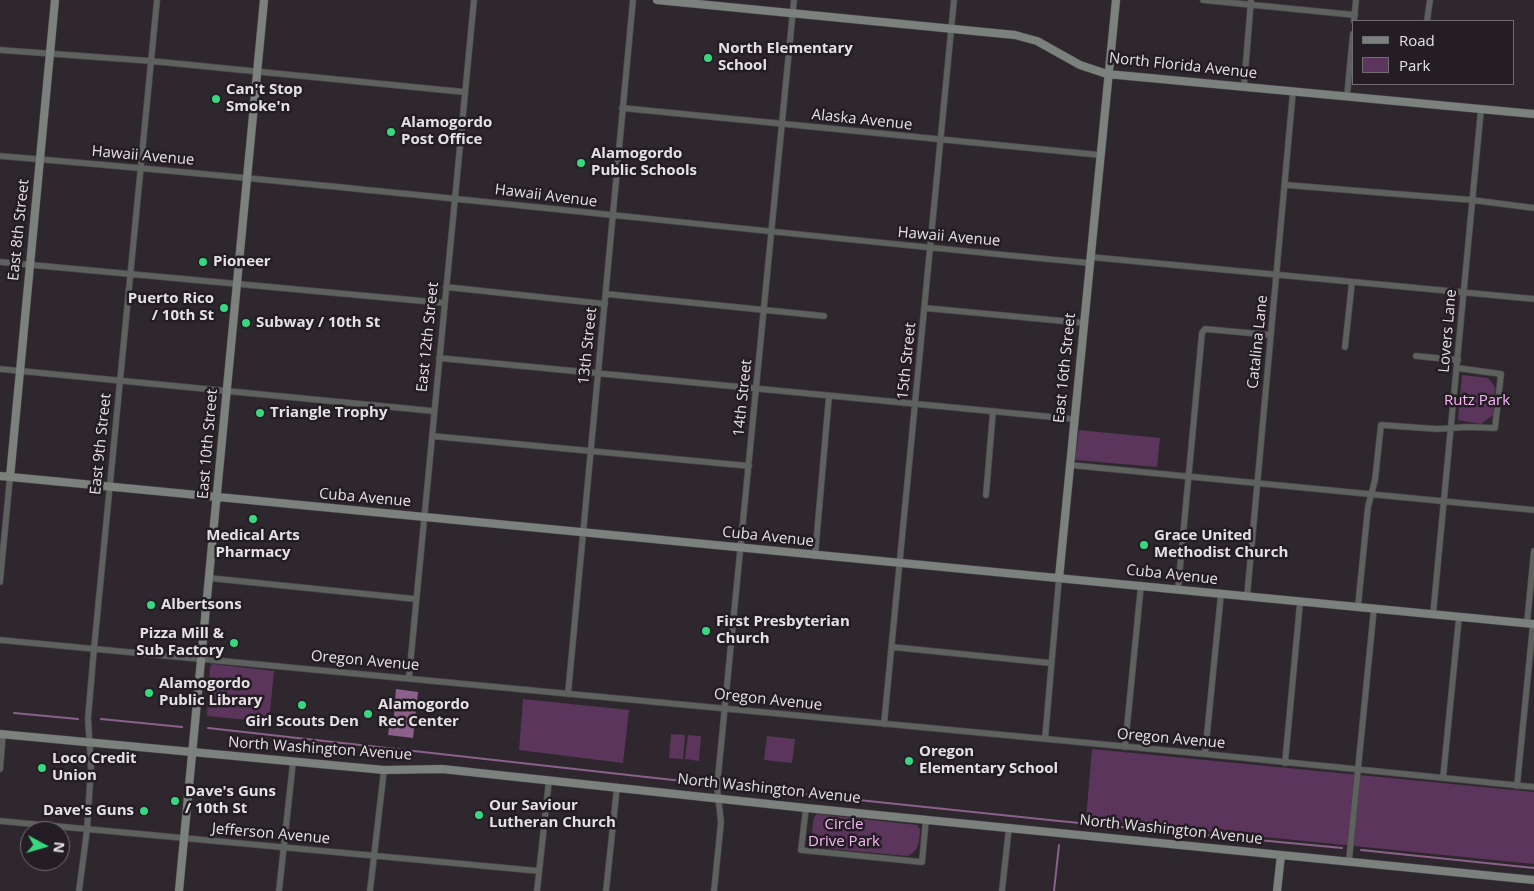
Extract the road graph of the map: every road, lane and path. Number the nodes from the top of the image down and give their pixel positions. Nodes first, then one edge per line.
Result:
1 (55, 0) edge
2 (156, 0) edge
3 (264, 0) edge
4 (474, 0) edge
5 (633, 0) edge
6 (657, 0) edge
7 (794, 0) edge
8 (954, 0) edge
9 (1116, 0) edge
10 (1203, 0) edge
11 (1356, 0) edge
12 (1430, 0) edge
13 (1251, 2) edge
14 (792, 12) junction
15 (1354, 18) edge
16 (1427, 20) edge
17 (951, 28) junction
18 (1352, 44) edge
19 (0, 50) edge
20 (50, 55) junction
21 (151, 61) junction
22 (257, 72) junction
23 (1107, 74) junction
24 (1244, 86) junction
25 (1293, 91) junction
26 (464, 92) junction
27 (1347, 96) junction
28 (622, 108) junction
29 (1481, 109) junction
30 (1534, 114) edge
31 (782, 124) junction
32 (941, 140) junction
33 (1100, 155) junction
34 (0, 156) edge
35 (40, 159) junction
36 (140, 170) junction
37 (247, 178) junction
38 (1286, 185) junction
39 (454, 198) junction
40 (1472, 200) junction
41 (1534, 208) edge
42 (613, 216) junction
43 (772, 232) junction
44 (930, 248) junction
45 (1090, 260) junction
46 (0, 262) edge
47 (29, 264) junction
48 (130, 274) junction
49 (1278, 274) junction
50 (1352, 282) junction
51 (237, 284) junction
52 (446, 287) junction
53 (1464, 292) junction
54 (606, 294) junction
55 (1534, 299) edge
56 (444, 304) junction
57 (605, 304) junction
58 (925, 308) junction
59 (764, 309) junction
60 (824, 316) dead end
61 (1084, 323) junction
62 (1271, 335) junction
63 (1345, 347) dead end
64 (1416, 356) dead end
65 (439, 358) junction
66 (1458, 360) junction
67 (1457, 368) junction
68 (0, 369) edge
69 (20, 371) junction
70 (597, 373) junction
71 (120, 380) junction
72 (756, 388) junction
73 (227, 390) junction
74 (829, 396) junction
75 (915, 404) junction
76 (433, 410) junction
77 (993, 411) junction
78 (1074, 419) junction
79 (1450, 428) junction
80 (432, 436) junction
81 (590, 451) junction
82 (1070, 465) junction
83 (749, 466) junction
84 (0, 476) edge
85 (10, 477) junction
86 (1188, 477) junction
87 (1256, 482) junction
88 (109, 487) junction
89 (1372, 494) junction
90 (986, 495) dead end
91 (216, 498) junction
92 (1443, 501) junction
93 (1534, 510) edge
94 (423, 517) junction
95 (582, 533) junction
96 (740, 548) junction
97 (1534, 551) edge
98 (815, 556) junction
99 (899, 563) junction
100 (209, 578) junction
101 (1059, 578) junction
102 (0, 582) edge
103 (1141, 585) junction
104 (1178, 589) junction
105 (1221, 594) junction
106 (1248, 596) junction
107 (415, 599) junction
108 (1300, 602) junction
109 (1358, 606) junction
110 (1374, 608) junction
111 (1433, 615) junction
112 (1459, 617) junction
113 (1531, 624) edge
114 (0, 640) edge
115 (892, 647) junction
116 (94, 649) junction
117 (201, 659) junction
118 (1050, 663) junction
119 (409, 677) junction
120 (568, 694) junction
121 (725, 708) junction
122 (884, 724) junction
123 (2, 734) edge
124 (1044, 739) junction
125 (89, 742) junction
126 (1125, 747) junction
127 (192, 753) junction
128 (1206, 754) junction
129 (293, 762) junction
130 (1285, 763) junction
131 (0, 769) edge
132 (384, 770) junction
133 (1360, 770) junction
134 (1443, 778) junction
135 (549, 780) junction
136 (1518, 786) junction
137 (617, 787) junction
138 (1534, 788) edge
139 (718, 798) junction
140 (806, 808) junction
141 (926, 819) junction
142 (0, 821) edge
143 (1009, 827) junction
144 (87, 830) junction
145 (184, 839) junction
146 (283, 849) junction
147 (1281, 854) junction
148 (374, 856) junction
149 (1349, 860) junction
150 (540, 871) junction
151 (1534, 880) edge
152 (79, 891) edge
153 (179, 891) edge
154 (280, 891) edge
155 (370, 891) edge
156 (538, 891) edge
157 (606, 891) edge
158 (714, 891) edge
159 (1002, 891) edge
160 (1277, 891) edge

1 - 20 main road, East 8th Street
2 - 21 street, East 9th Street
3 - 22 main road, East 10th Street
4 - 26 street, East 12th Street
5 - 28 street, 13th Street
6 - 14 main road, North Florida Avenue
7 - 14 street, 14th Street
8 - 17 street, 15th Street
9 - 23 main road, East 16th Street
10 - 13 street
11 - 15 street
12 - 16 street
13 - 15 street
13 - 24 street
14 - 17 main road, North Florida Avenue
14 - 31 street, 14th Street
17 - 23 main road, North Florida Avenue
17 - 32 street, 15th Street
18 - 27 street
19 - 20 street
20 - 21 street
20 - 35 main road, East 8th Street
21 - 22 street
21 - 36 street, East 9th Street
22 - 26 street
22 - 37 main road, East 10th Street
23 - 24 main road, North Florida Avenue
23 - 33 main road, East 16th Street
24 - 25 main road, North Florida Avenue
25 - 27 main road, North Florida Avenue
25 - 38 street, Catalina Lane
26 - 39 street, East 12th Street
27 - 29 main road, North Florida Avenue
28 - 31 street, Alaska Avenue
28 - 42 street, 13th Street
29 - 30 main road, North Florida Avenue
29 - 40 street, Lovers Lane
31 - 32 street, Alaska Avenue
31 - 43 street, 14th Street
32 - 33 street, Alaska Avenue
32 - 44 street, 15th Street
33 - 45 main road, East 16th Street
34 - 35 street, Hawaii Avenue
35 - 36 street, Hawaii Avenue
35 - 47 main road, East 8th Street
36 - 37 street, Hawaii Avenue
36 - 48 street, East 9th Street
37 - 39 street, Hawaii Avenue
37 - 51 main road, East 10th Street
38 - 40 street
38 - 49 street, Catalina Lane
39 - 42 street, Hawaii Avenue
39 - 52 street, East 12th Street
40 - 41 street
40 - 53 street, Lovers Lane
42 - 43 street, Hawaii Avenue
42 - 54 street, 13th Street
43 - 44 street, Hawaii Avenue
43 - 59 street, 14th Street
44 - 45 street, Hawaii Avenue
44 - 58 street, 15th Street
45 - 49 street, Hawaii Avenue
45 - 61 main road, East 16th Street
46 - 47 street
47 - 48 street
47 - 69 main road, East 8th Street
48 - 51 street
48 - 71 street, East 9th Street
49 - 50 street, Hawaii Avenue
49 - 62 street, Catalina Lane
50 - 53 street, Hawaii Avenue
50 - 63 street
51 - 56 street
51 - 73 main road, East 10th Street
52 - 56 street, East 12th Street
52 - 57 street
53 - 55 street, Hawaii Avenue
53 - 66 street, Lovers Lane
54 - 57 street, 13th Street
54 - 59 street
56 - 65 street, East 12th Street
57 - 70 street, 13th Street
58 - 61 street
58 - 75 street, 15th Street
59 - 60 street
59 - 72 street, 14th Street
61 - 78 main road, East 16th Street
62 - 86 street
62 - 87 street, Catalina Lane
64 - 66 street
65 - 70 street
65 - 76 street, East 12th Street
66 - 67 street, Lovers Lane
67 - 79 street, Lovers Lane
67 - 79 street
68 - 69 street
69 - 71 street
69 - 85 main road, East 8th Street
70 - 72 street
70 - 81 street, 13th Street
71 - 73 street
71 - 88 street, East 9th Street
72 - 74 street
72 - 83 street, 14th Street
73 - 76 street
73 - 91 main road, East 10th Street
74 - 75 street
74 - 98 street
75 - 77 street
75 - 99 street, 15th Street
76 - 80 street, East 12th Street
77 - 78 street
77 - 90 street
78 - 82 main road, East 16th Street
79 - 89 street
79 - 92 street, Lovers Lane
80 - 81 street
80 - 94 street, East 12th Street
81 - 83 street
81 - 95 street, 13th Street
82 - 86 street
82 - 101 main road, East 16th Street
83 - 96 street, 14th Street
84 - 85 main road, Cuba Avenue
85 - 88 main road, Cuba Avenue
85 - 102 street, East 8th Street
86 - 87 street
86 - 104 street
87 - 89 street
87 - 106 street, Catalina Lane
88 - 91 main road, Cuba Avenue
88 - 116 street, East 9th Street
89 - 92 street
89 - 109 street
91 - 94 main road, Cuba Avenue
91 - 100 main road, East 10th Street
92 - 93 street
92 - 111 street, Lovers Lane
94 - 95 main road, Cuba Avenue
94 - 107 street, East 12th Street
95 - 96 main road, Cuba Avenue
95 - 120 street, 13th Street
96 - 98 main road, Cuba Avenue
96 - 121 street, 14th Street
97 - 113 street
98 - 99 main road, Cuba Avenue
99 - 101 main road, Cuba Avenue
99 - 115 street, 15th Street
100 - 107 street
100 - 117 main road, East 10th Street
101 - 103 main road, Cuba Avenue
101 - 118 street, East 16th Street
103 - 104 main road, Cuba Avenue
103 - 126 street
104 - 105 main road, Cuba Avenue
105 - 106 main road, Cuba Avenue
105 - 128 street
106 - 108 main road, Cuba Avenue
107 - 119 street, East 12th Street
108 - 109 main road, Cuba Avenue
108 - 130 street
109 - 110 main road, Cuba Avenue
110 - 111 main road, Cuba Avenue
110 - 133 street
111 - 112 main road, Cuba Avenue
112 - 113 main road, Cuba Avenue
112 - 134 street
113 - 136 street
114 - 116 street, Oregon Avenue
115 - 118 street
115 - 122 street, 15th Street
116 - 117 street, Oregon Avenue
116 - 125 street, East 9th Street
117 - 119 street, Oregon Avenue
117 - 127 main road, East 10th Street
118 - 124 street, East 16th Street
119 - 120 street, Oregon Avenue
120 - 121 street, Oregon Avenue
121 - 122 street, Oregon Avenue
121 - 139 street, 14th Street
122 - 124 street, Oregon Avenue
123 - 125 main road, North Washington Avenue
123 - 131 street
124 - 126 street, Oregon Avenue
125 - 127 main road, North Washington Avenue
125 - 144 street, East 9th Street
126 - 128 street, Oregon Avenue
127 - 129 main road, North Washington Avenue
127 - 145 main road, East 10th Street
128 - 130 street, Oregon Avenue
129 - 132 main road, North Washington Avenue
129 - 146 street
130 - 133 street, Oregon Avenue
132 - 135 main road, North Washington Avenue
132 - 148 street
133 - 134 street, Oregon Avenue
133 - 149 street
134 - 136 street, Oregon Avenue
135 - 137 main road, North Washington Avenue
135 - 150 street
136 - 138 street, Oregon Avenue
137 - 139 main road, North Washington Avenue
137 - 157 street
139 - 140 main road, North Washington Avenue
139 - 158 street, 14th Street
140 - 141 main road, North Washington Avenue
140 - 141 street
141 - 143 main road, North Washington Avenue
142 - 144 street, Jefferson Avenue
143 - 147 main road, North Washington Avenue
143 - 159 street
144 - 145 street, Jefferson Avenue
144 - 152 street, East 9th Street
145 - 146 street, Jefferson Avenue
145 - 153 main road, East 10th Street
146 - 148 street, Jefferson Avenue
146 - 154 street
147 - 149 main road, North Washington Avenue
147 - 160 main road
148 - 150 street, Jefferson Avenue
148 - 155 street
149 - 151 main road, North Washington Avenue
150 - 156 street

